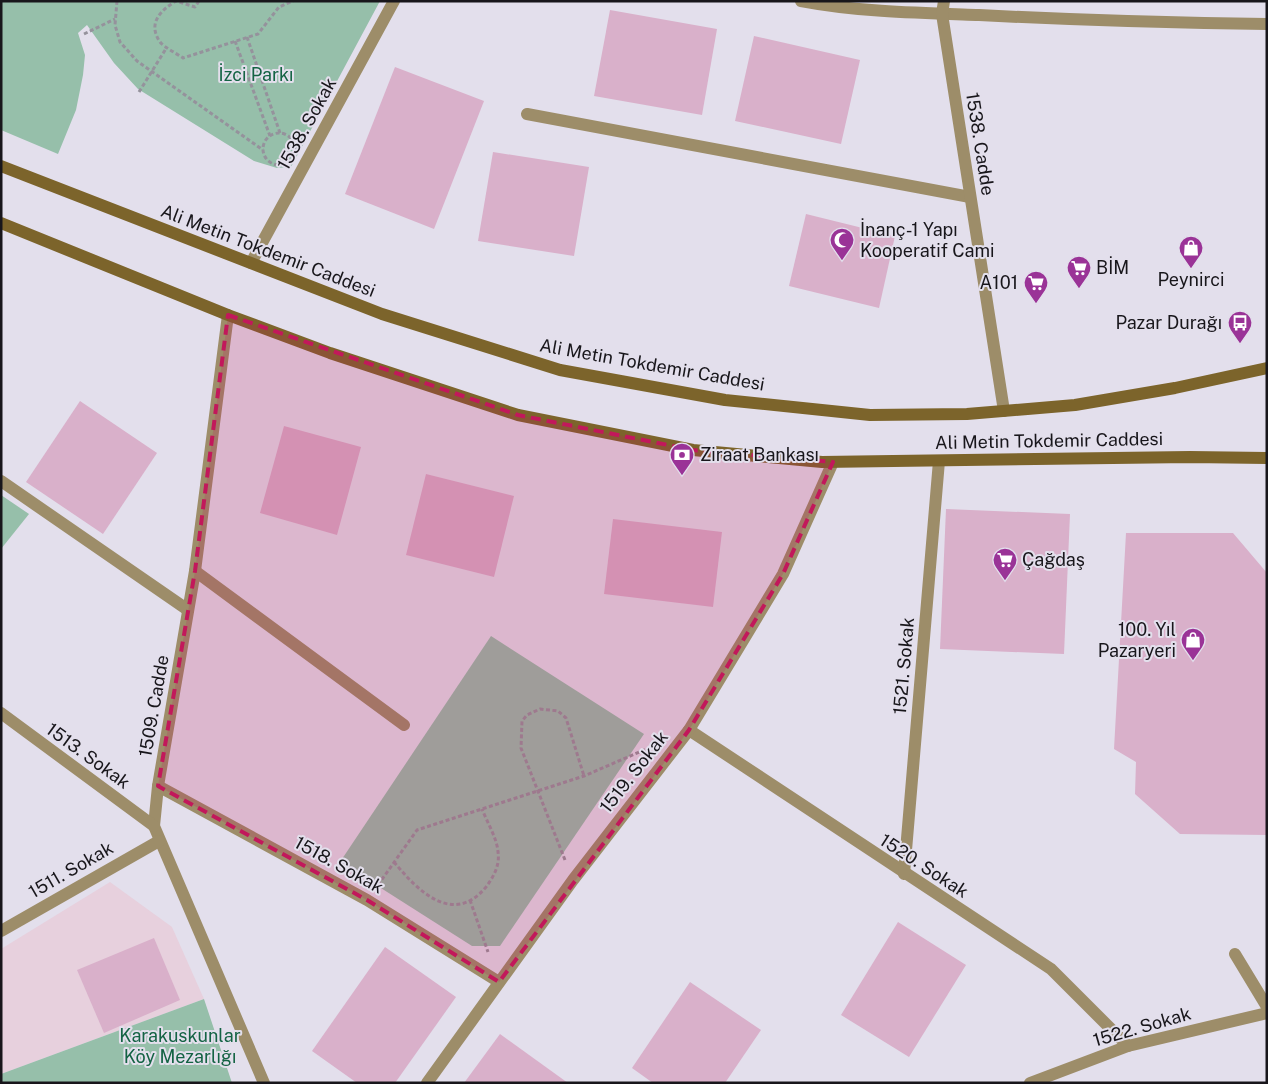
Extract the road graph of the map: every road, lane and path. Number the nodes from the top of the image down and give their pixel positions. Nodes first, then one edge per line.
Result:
1 (117, 1) edge
2 (198, 1) edge
3 (293, 1) edge
4 (394, 1) edge
5 (801, 1) edge
6 (943, 8) edge
7 (116, 19) junction
8 (1267, 24) edge
9 (84, 34) dead end
10 (247, 37) junction
11 (235, 41) junction
12 (167, 47) junction
13 (150, 72) junction
14 (139, 92) dead end
15 (527, 114) dead end
16 (280, 133) junction
17 (270, 136) junction
18 (263, 150) junction
19 (1, 166) edge
20 (970, 196) junction
21 (1, 223) edge
22 (251, 263) junction
23 (228, 315) junction
24 (1267, 368) edge
25 (1004, 411) junction
26 (1267, 458) edge
27 (939, 461) junction
28 (833, 462) junction
29 (1, 481) edge
30 (195, 571) junction
31 (188, 610) junction
32 (1, 713) edge
33 (404, 725) dead end
34 (688, 730) junction
35 (655, 745) dead end
36 (584, 776) junction
37 (158, 786) junction
38 (538, 792) junction
39 (482, 809) junction
40 (154, 826) junction
41 (159, 840) junction
42 (394, 862) junction
43 (904, 874) junction
44 (573, 880) junction
45 (367, 900) junction
46 (470, 900) junction
47 (1, 930) edge
48 (1235, 954) dead end
49 (499, 982) junction
50 (1267, 1006) edge
51 (1267, 1013) edge
52 (1128, 1046) junction
53 (264, 1083) edge
54 (427, 1083) edge
55 (1030, 1083) edge

1 - 7 path
2 - 12 path
3 - 10 path
4 - 22 street, 1538. Sokak
5 - 6 street
6 - 8 street
6 - 20 street, 1538. Cadde
7 - 9 path
7 - 13 path
10 - 11 path
10 - 16 path
11 - 12 path
11 - 17 path
12 - 13 path
13 - 14 path
13 - 18 path
15 - 20 street
16 - 17 path
16 - 18 path
17 - 18 path
19 - 22 main road, Ali Metin Tokdemir Caddesi
20 - 25 street, 1538. Cadde
21 - 23 main road, Ali Metin Tokdemir Caddesi
22 - 25 main road, Ali Metin Tokdemir Caddesi
23 - 28 main road, Ali Metin Tokdemir Caddesi
23 - 30 street, 1509. Cadde
24 - 25 main road, Ali Metin Tokdemir Caddesi
26 - 27 main road, Ali Metin Tokdemir Caddesi
27 - 28 main road, Ali Metin Tokdemir Caddesi
27 - 43 street, 1521. Sokak
28 - 34 street, 1519. Sokak
29 - 31 street
30 - 31 street, 1509. Cadde
30 - 33 street
31 - 37 street, 1509. Cadde
32 - 40 street, 1513. Sokak
34 - 43 street, 1520. Sokak
34 - 44 street, 1519. Sokak
35 - 36 path
36 - 38 path
36 - 38 path
37 - 40 street, 1509. Cadde
37 - 45 street, 1518. Sokak
38 - 39 path
38 - 44 path
39 - 42 path
39 - 46 path
40 - 41 street, 1509. Cadde
41 - 47 street, 1511. Sokak
41 - 53 street, 1509. Cadde
42 - 45 path
42 - 46 path
43 - 52 street, 1520. Sokak
44 - 49 street, 1519. Sokak
45 - 49 street, 1518. Sokak
46 - 49 path
48 - 50 street
49 - 54 street, 1519. Sokak
51 - 52 street, 1522. Sokak
52 - 55 street, 1522. Sokak

